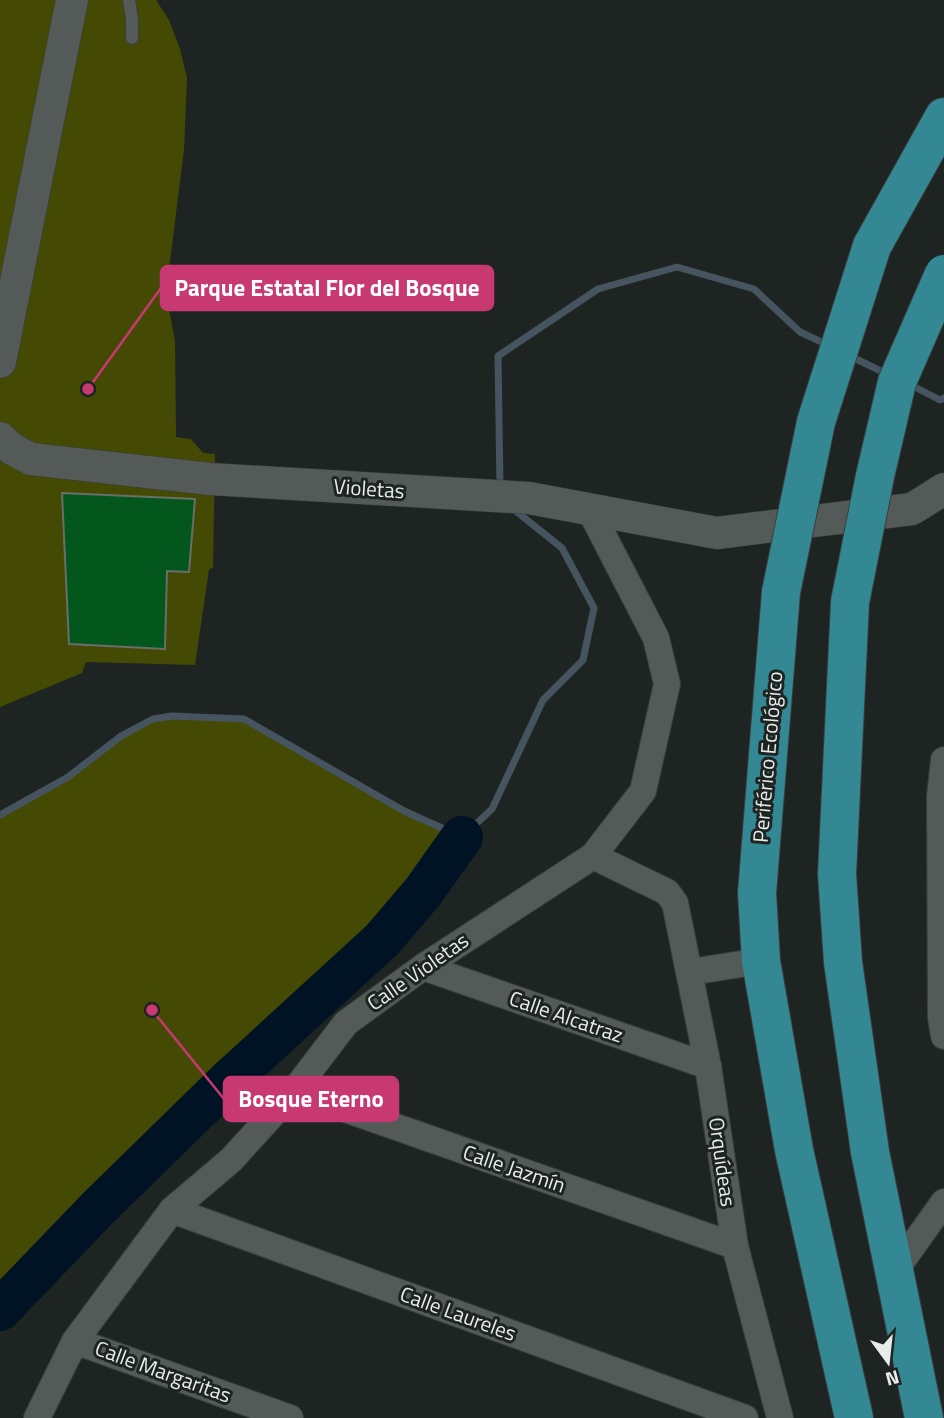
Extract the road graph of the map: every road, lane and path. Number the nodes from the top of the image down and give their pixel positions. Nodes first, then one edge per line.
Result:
1 (72, 0) edge
2 (128, 0) edge
3 (132, 38) dead end
4 (944, 117) edge
5 (944, 274) edge
6 (0, 362) edge
7 (0, 438) edge
8 (944, 489) edge
9 (589, 508) junction
10 (944, 760) edge
11 (593, 856) junction
12 (761, 961) junction
13 (423, 967) junction
14 (690, 972) junction
15 (943, 1024) edge
16 (708, 1066) junction
17 (294, 1091) junction
18 (944, 1202) edge
19 (172, 1210) junction
20 (735, 1246) junction
21 (894, 1272) junction
22 (75, 1341) junction
23 (37, 1418) edge
24 (290, 1418) edge
25 (745, 1418) edge
26 (780, 1418) edge
27 (854, 1418) edge
28 (924, 1418) edge

1 - 6 street
2 - 3 lane
4 - 12 highway, Periférico Ecológico, bridge
5 - 21 highway, bridge
7 - 9 street, Violetas
8 - 9 street, Violetas
9 - 11 street, Calle Violetas
10 - 15 street
11 - 13 street, Calle Violetas
11 - 14 street, Orquídeas
12 - 14 street
12 - 27 highway, Periférico Ecológico
13 - 16 street, Calle Alcatraz
13 - 17 street, Calle Violetas
14 - 16 street, Orquídeas
16 - 20 street, Orquídeas
17 - 19 street, Calle Violetas
17 - 20 street, Calle Jazmín
18 - 21 street
19 - 22 street, Calle Violetas
19 - 25 street, Calle Laureles
20 - 26 street, Orquídeas
21 - 28 highway
22 - 23 street, Calle Violetas
22 - 24 street, Calle Margaritas

